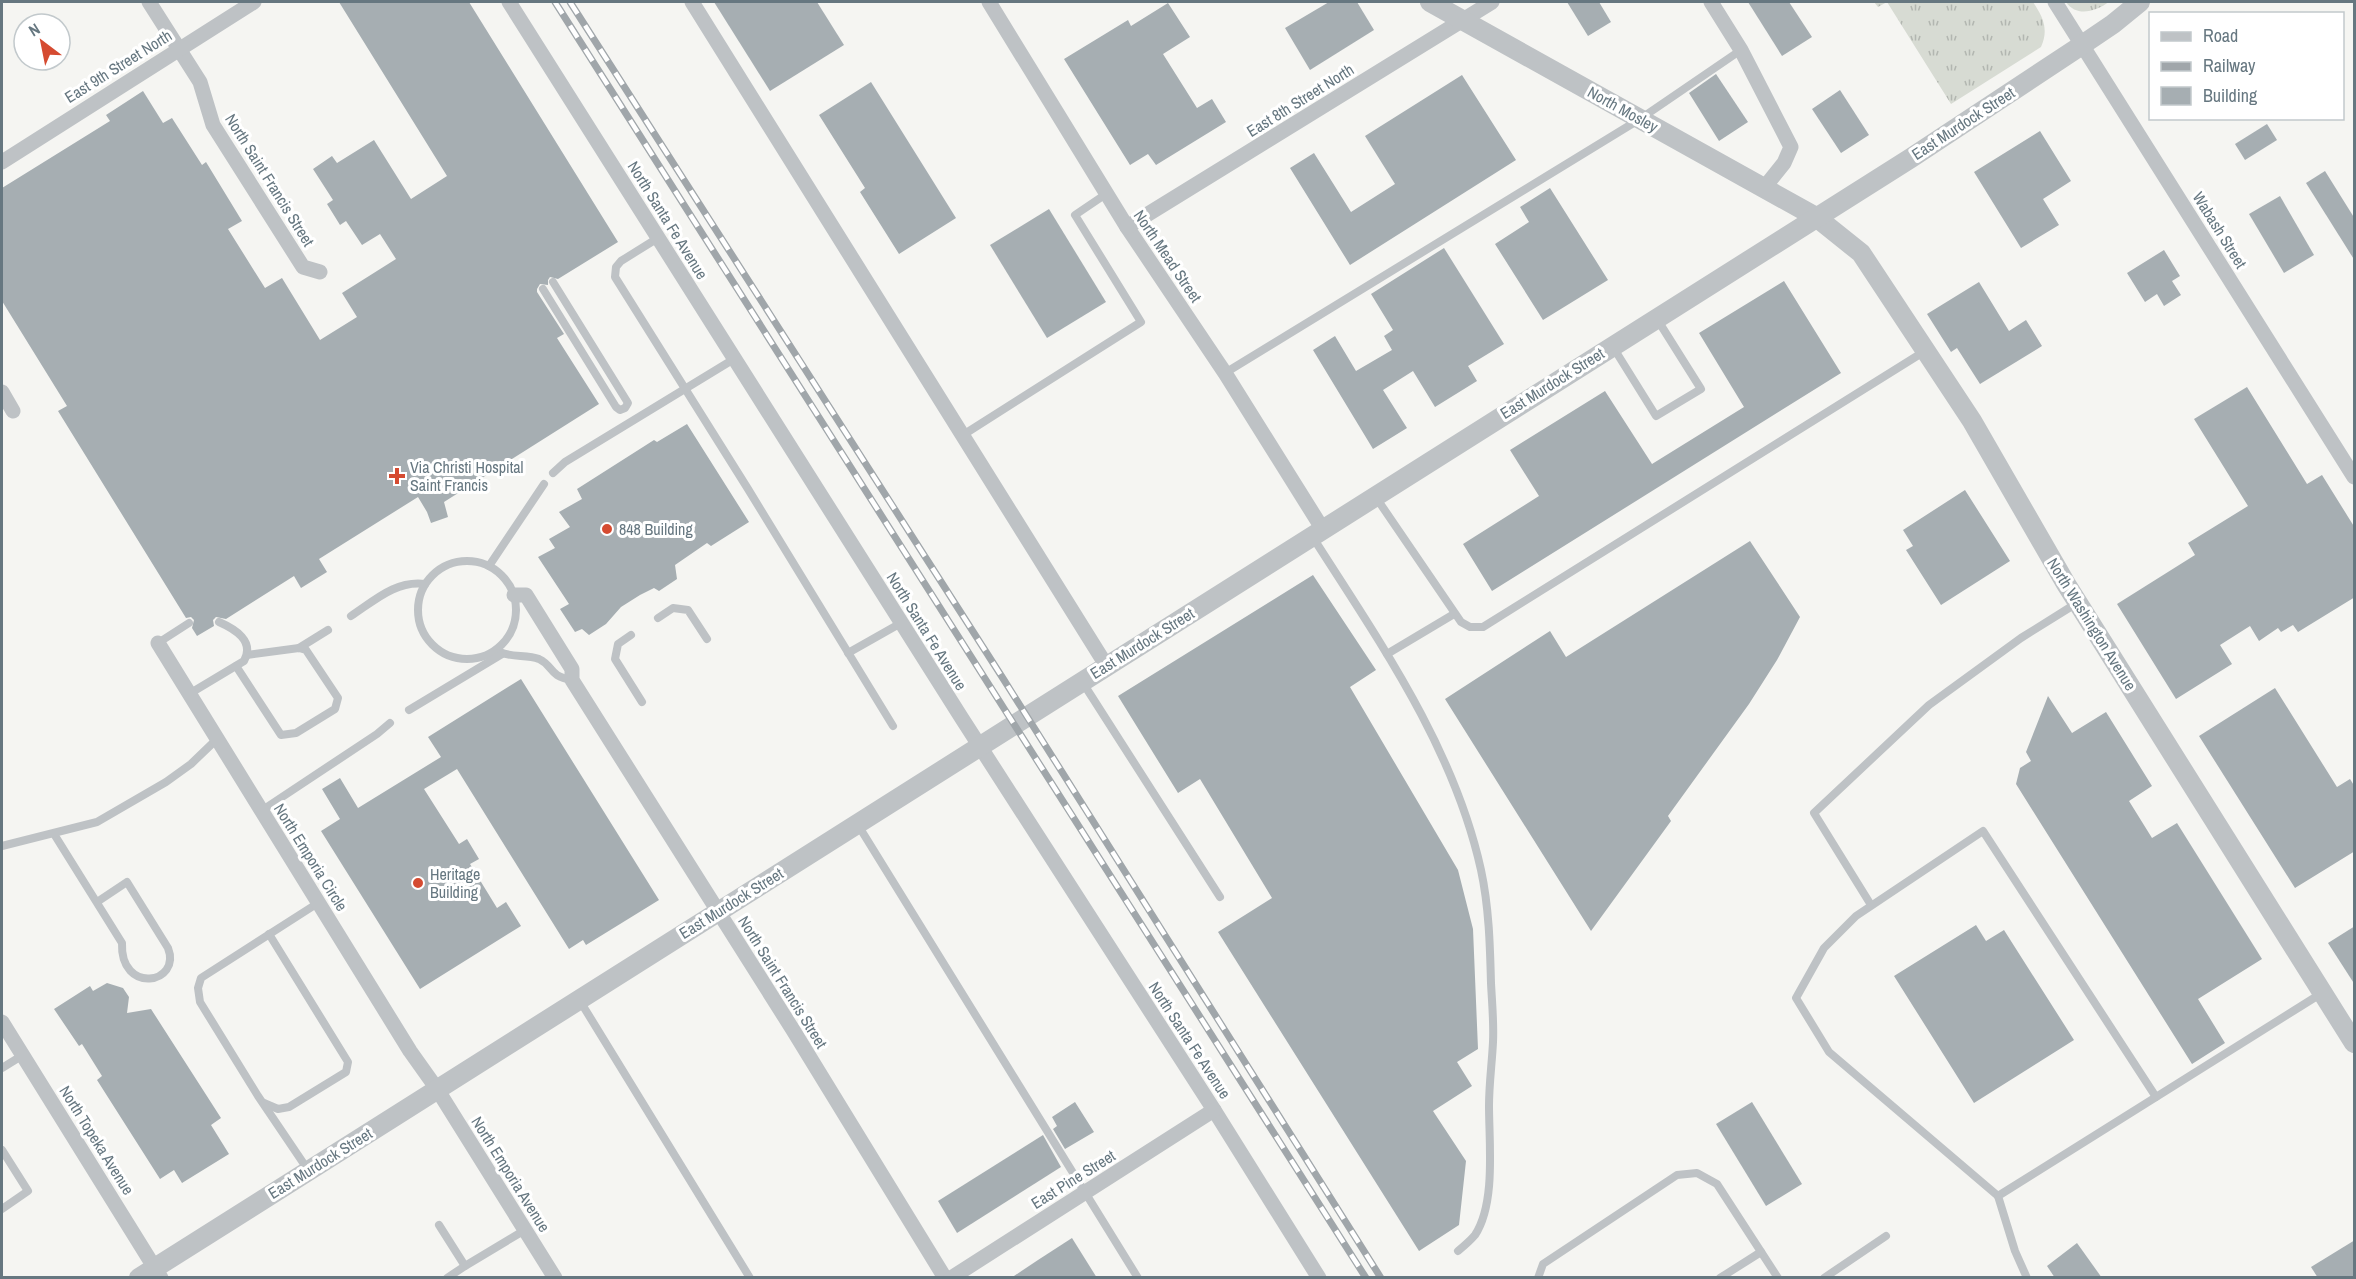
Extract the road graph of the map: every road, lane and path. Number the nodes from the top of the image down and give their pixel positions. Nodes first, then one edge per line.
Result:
1 (149, 2) edge
2 (254, 2) edge
3 (508, 2) edge
4 (692, 2) edge
5 (988, 2) edge
6 (1431, 2) edge
7 (1492, 2) edge
8 (1711, 2) edge
9 (2055, 2) edge
10 (2140, 2) edge
11 (1463, 20) junction
12 (2082, 45) junction
13 (178, 49) junction
14 (1741, 50) junction
15 (1640, 119) junction
16 (2, 162) edge
17 (1764, 188) junction
18 (1106, 194) junction
19 (1816, 217) junction
20 (1126, 227) junction
21 (658, 238) junction
22 (320, 272) dead end
23 (552, 282) dead end
24 (543, 289) dead end
25 (1657, 318) junction
26 (582, 330) junction
27 (572, 336) junction
28 (1612, 345) junction
29 (1926, 351) junction
30 (734, 359) junction
31 (1225, 373) junction
32 (686, 388) junction
33 (2, 392) edge
34 (625, 408) junction
35 (13, 411) dead end
36 (632, 421) junction
37 (963, 435) junction
38 (553, 472) dead end
39 (2355, 477) edge
40 (544, 484) dead end
41 (1374, 495) junction
42 (1317, 532) junction
43 (489, 566) junction
44 (425, 584) junction
45 (514, 595) junction
46 (2078, 602) junction
47 (1454, 614) junction
48 (351, 616) dead end
49 (658, 618) dead end
50 (219, 622) dead end
51 (901, 622) junction
52 (189, 623) dead end
53 (328, 630) dead end
54 (631, 635) dead end
55 (707, 639) dead end
56 (158, 642) joint
57 (299, 648) junction
58 (499, 652) junction
59 (848, 653) junction
60 (1387, 654) junction
61 (247, 655) junction
62 (1106, 665) junction
63 (236, 666) junction
64 (572, 680) junction
65 (1081, 681) junction
66 (189, 694) junction
67 (642, 702) dead end
68 (409, 710) dead end
69 (390, 723) dead end
70 (893, 726) dead end
71 (217, 739) junction
72 (979, 746) junction
73 (261, 811) junction
74 (857, 823) junction
75 (54, 834) junction
76 (2, 846) edge
77 (1220, 897) dead end
78 (96, 902) junction
79 (318, 903) junction
80 (1871, 905) junction
81 (717, 912) junction
82 (269, 934) junction
83 (2323, 992) junction
84 (579, 999) junction
85 (2, 1022) edge
86 (2355, 1042) edge
87 (22, 1055) junction
88 (2, 1068) edge
89 (437, 1089) junction
90 (2156, 1096) junction
91 (262, 1102) junction
92 (1214, 1110) junction
93 (2, 1150) edge
94 (308, 1170) junction
95 (1085, 1192) junction
96 (1998, 1196) junction
97 (2, 1209) edge
98 (439, 1225) dead end
99 (525, 1230) junction
100 (1886, 1236) dead end
101 (1458, 1251) dead end
102 (1761, 1252) junction
103 (465, 1266) junction
104 (151, 1274) edge
105 (447, 1278) edge
106 (555, 1278) edge
107 (750, 1278) edge
108 (945, 1278) edge
109 (951, 1278) edge
110 (1138, 1278) edge
111 (1319, 1278) edge
112 (1538, 1278) edge
113 (1720, 1278) edge
114 (1778, 1278) edge
115 (1824, 1278) edge
116 (2027, 1278) edge

1 - 13 street, North Saint Francis Street
2 - 13 street, East 9th Street North
3 - 21 street, North Santa Fe Avenue
4 - 37 street
5 - 18 street, North Mead Street
6 - 11 street, North Mosley
7 - 11 street, East 8th Street North
8 - 14 street
9 - 12 street, Wabash Street
10 - 12 street, East Murdock Street
11 - 15 street, North Mosley
11 - 20 street, East 8th Street North
12 - 19 street, East Murdock Street
12 - 39 street, Wabash Street
13 - 16 street, East 9th Street North
13 - 22 street, North Saint Francis Street
14 - 15 lane
14 - 17 street
15 - 17 street, North Mosley
15 - 31 lane
17 - 19 street, North Mosley
18 - 20 street, North Mead Street
18 - 37 lane
19 - 25 street, East Murdock Street
19 - 29 street, North Washington Avenue
20 - 31 street, North Mead Street
21 - 30 street, North Santa Fe Avenue
21 - 32 lane
23 - 26 lane
24 - 27 lane
25 - 28 street, East Murdock Street
25 - 28 lane
26 - 27 lane
26 - 34 lane
27 - 34 lane
28 - 41 street, East Murdock Street
29 - 46 street, North Washington Avenue
29 - 47 lane
30 - 32 lane
30 - 51 street, North Santa Fe Avenue
31 - 42 street, North Mead Street
32 - 36 lane
32 - 59 lane
33 - 35 street
34 - 36 lane
36 - 38 lane
37 - 62 street
40 - 43 lane
41 - 42 street, East Murdock Street
41 - 47 lane
42 - 60 lane
42 - 62 street, East Murdock Street
43 - 44 lane
43 - 45 lane
44 - 48 lane
44 - 58 lane
45 - 58 lane
45 - 64 street, North Saint Francis Street
46 - 80 lane
46 - 83 street, North Washington Avenue
47 - 60 lane
49 - 55 lane
50 - 61 lane
51 - 59 lane
51 - 72 street, North Santa Fe Avenue
52 - 56 lane
53 - 57 lane
54 - 67 lane
56 - 66 street, North Emporia Circle
57 - 61 lane
57 - 63 lane
58 - 64 lane
58 - 68 lane
59 - 70 lane
60 - 101 lane
61 - 63 lane
62 - 65 street, East Murdock Street
63 - 66 lane
64 - 81 street, North Saint Francis Street
65 - 72 street, East Murdock Street
65 - 77 lane
66 - 71 street, North Emporia Circle
69 - 73 lane
71 - 73 street, North Emporia Circle
71 - 75 lane
72 - 74 street, East Murdock Street
72 - 92 street, North Santa Fe Avenue
73 - 79 street, North Emporia Circle
74 - 81 street, East Murdock Street
74 - 95 lane
75 - 76 lane
75 - 78 lane
78 - 78 lane
79 - 82 lane
79 - 89 street, North Emporia Circle
80 - 90 lane
80 - 96 lane
81 - 84 street, East Murdock Street
81 - 108 street, North Saint Francis Street
82 - 91 lane
82 - 91 lane
83 - 86 street, North Washington Avenue
83 - 90 lane
84 - 89 street, East Murdock Street
84 - 107 lane
85 - 87 street, North Topeka Avenue
87 - 88 lane
87 - 104 street, North Topeka Avenue
89 - 94 street, East Murdock Street
89 - 99 street, North Emporia Avenue
90 - 96 lane
91 - 94 lane
92 - 95 street, East Pine Street
92 - 111 street, North Santa Fe Avenue
93 - 97 lane
94 - 104 street, East Murdock Street
95 - 109 street, East Pine Street
95 - 110 lane
96 - 116 lane
98 - 103 lane
99 - 103 lane
99 - 106 street, North Emporia Avenue
100 - 115 lane
102 - 112 lane
102 - 113 lane
102 - 114 lane
103 - 105 lane

